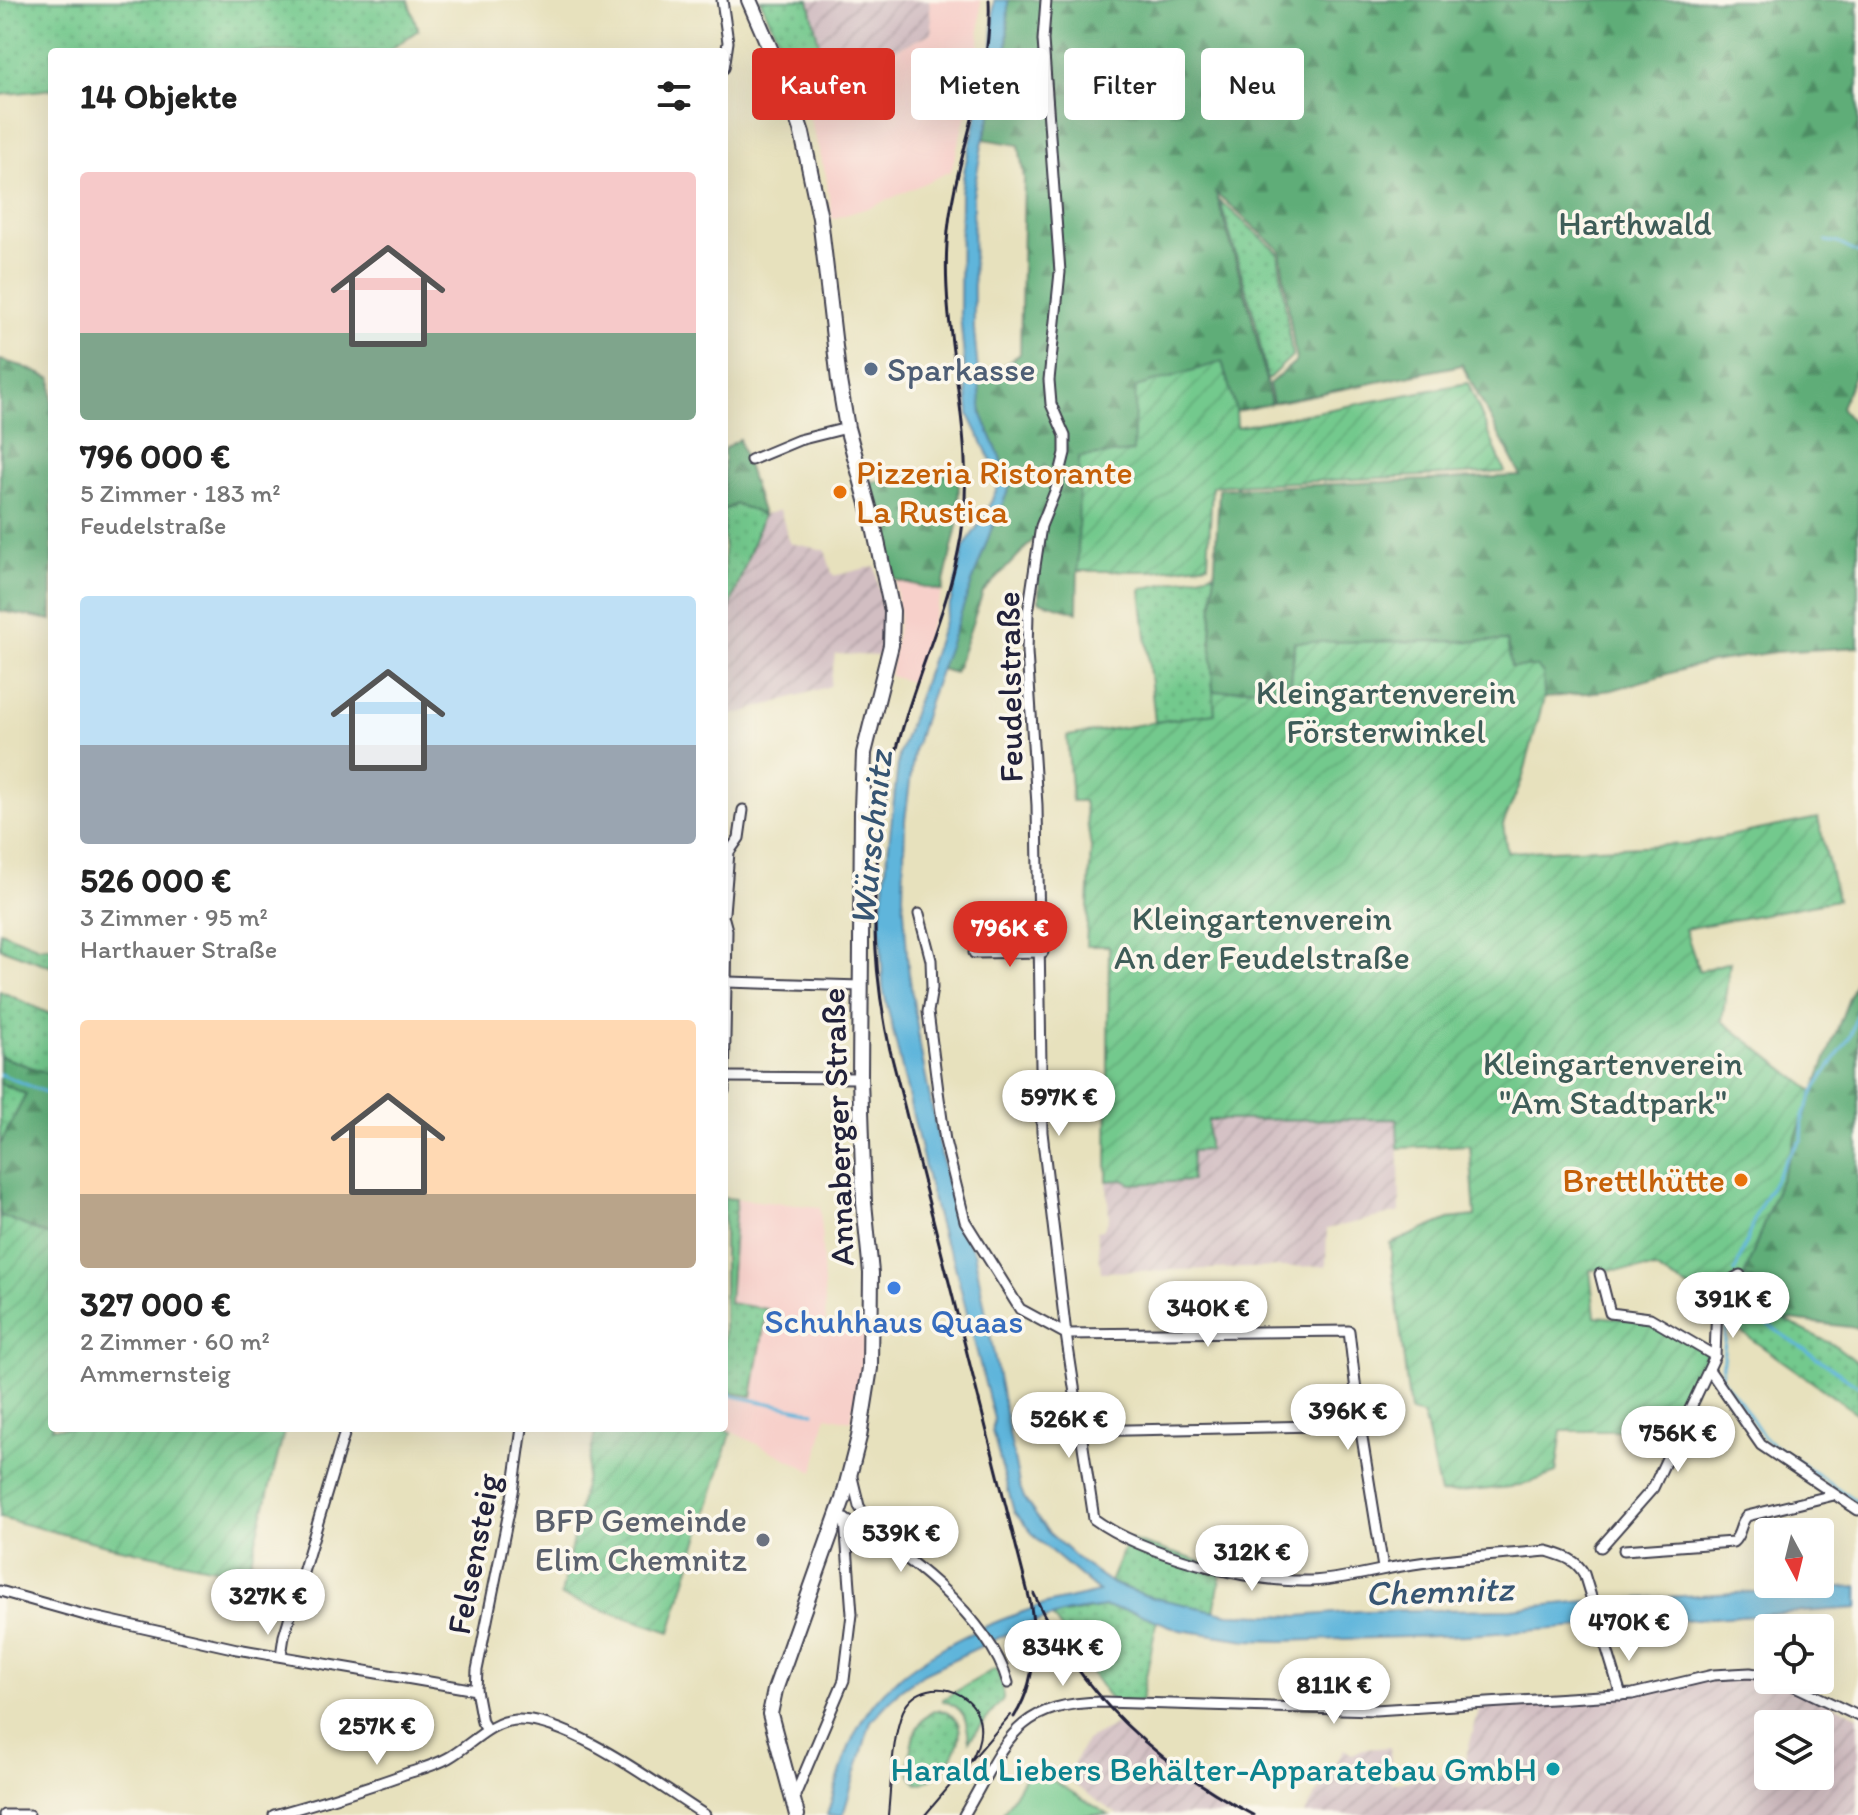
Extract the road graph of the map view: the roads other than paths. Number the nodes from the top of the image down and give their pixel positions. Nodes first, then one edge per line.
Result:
1 (722, 0) edge
2 (749, 0) edge
3 (1046, 0) edge
4 (727, 48) edge
5 (847, 428) junction
6 (751, 460) dead end
7 (743, 810) dead end
8 (728, 865) edge
9 (919, 914) dead end
10 (1042, 952) junction
11 (974, 953) dead end
12 (728, 982) edge
13 (861, 986) junction
14 (728, 1077) edge
15 (860, 1078) junction
16 (1600, 1274) dead end
17 (1740, 1275) dead end
18 (1066, 1334) junction
19 (1715, 1356) junction
20 (1710, 1371) junction
21 (1360, 1425) junction
22 (1082, 1431) junction
23 (345, 1432) edge
24 (521, 1432) edge
25 (850, 1470) junction
26 (1834, 1495) junction
27 (1858, 1510) edge
28 (841, 1518) junction
29 (876, 1536) junction
30 (1601, 1547) dead end
31 (1624, 1550) dead end
32 (1383, 1568) junction
33 (0, 1591) edge
34 (281, 1656) junction
35 (1754, 1674) edge
36 (1008, 1683) dead end
37 (476, 1690) junction
38 (1812, 1694) edge
39 (1621, 1695) junction
40 (1858, 1716) edge
41 (487, 1730) junction
42 (795, 1808) edge
43 (4, 1815) edge
44 (29, 1815) edge
45 (274, 1815) edge
46 (705, 1815) edge
47 (964, 1815) edge

1 - 4 street
2 - 5 main road, Annaberger Straße
3 - 10 street, Feudelstraße
5 - 6 street
5 - 13 main road, Annaberger Straße
7 - 8 street
9 - 18 street
10 - 11 street
10 - 18 street, Feudelstraße
12 - 13 street
13 - 15 main road, Annaberger Straße
14 - 15 street
15 - 25 main road, Annaberger Straße
16 - 19 street
17 - 19 street
18 - 21 street
18 - 22 street, Feudelstraße
19 - 20 street
20 - 26 street
20 - 30 street
21 - 22 street
21 - 32 street
22 - 32 street, Feudelstraße
23 - 34 street
24 - 37 street, Felsensteig
25 - 28 main road, Annaberger Straße
25 - 29 street
26 - 27 street
26 - 31 street
28 - 29 street
28 - 42 street
28 - 42 main road, Annaberger Straße
29 - 36 street
32 - 39 street, Feudelstraße
33 - 34 street
34 - 37 street
35 - 39 street
37 - 41 street
38 - 40 street
39 - 47 street
41 - 45 street
41 - 46 street
43 - 44 street

